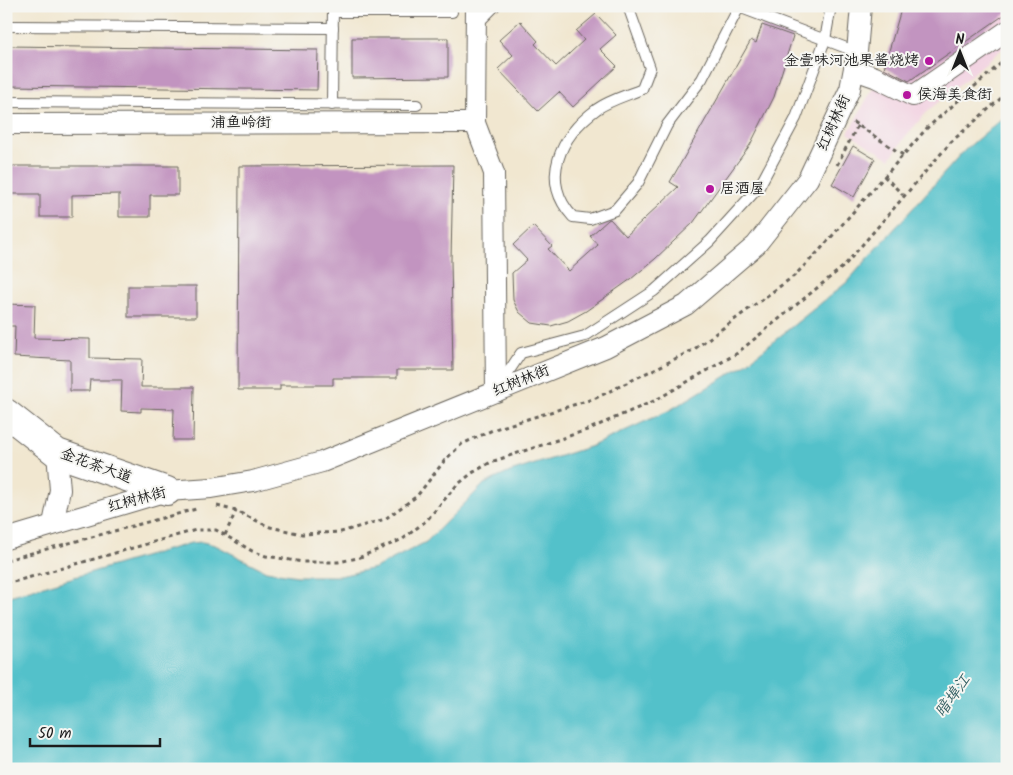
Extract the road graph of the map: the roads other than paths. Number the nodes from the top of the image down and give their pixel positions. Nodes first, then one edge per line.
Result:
1 (495, 6) edge
2 (628, 6) edge
3 (831, 6) edge
4 (861, 6) edge
5 (737, 7) edge
6 (333, 9) edge
7 (452, 12) dead end
8 (476, 16) edge
9 (6, 26) edge
10 (333, 28) junction
11 (1007, 31) edge
12 (825, 40) junction
13 (856, 61) junction
14 (6, 102) edge
15 (332, 104) junction
16 (417, 105) dead end
17 (475, 123) junction
18 (6, 124) edge
19 (496, 392) junction
20 (6, 413) edge
21 (57, 453) junction
22 (167, 491) junction
23 (53, 524) junction
24 (6, 538) edge

1 - 8 lane
2 - 5 lane
3 - 12 lane
4 - 13 street, 红树林街
5 - 12 lane
6 - 7 lane
6 - 10 lane
8 - 17 street
9 - 10 lane
10 - 15 lane
11 - 13 street
12 - 13 lane
12 - 19 lane
13 - 19 street, 红树林街
14 - 15 lane
15 - 16 lane
17 - 18 street, 浦鱼岭街
17 - 19 street
19 - 22 street, 红树林街
20 - 21 street, 金花茶大道
21 - 22 street, 金花茶大道
21 - 23 street
22 - 23 street, 红树林街
23 - 24 street, 红树林街

